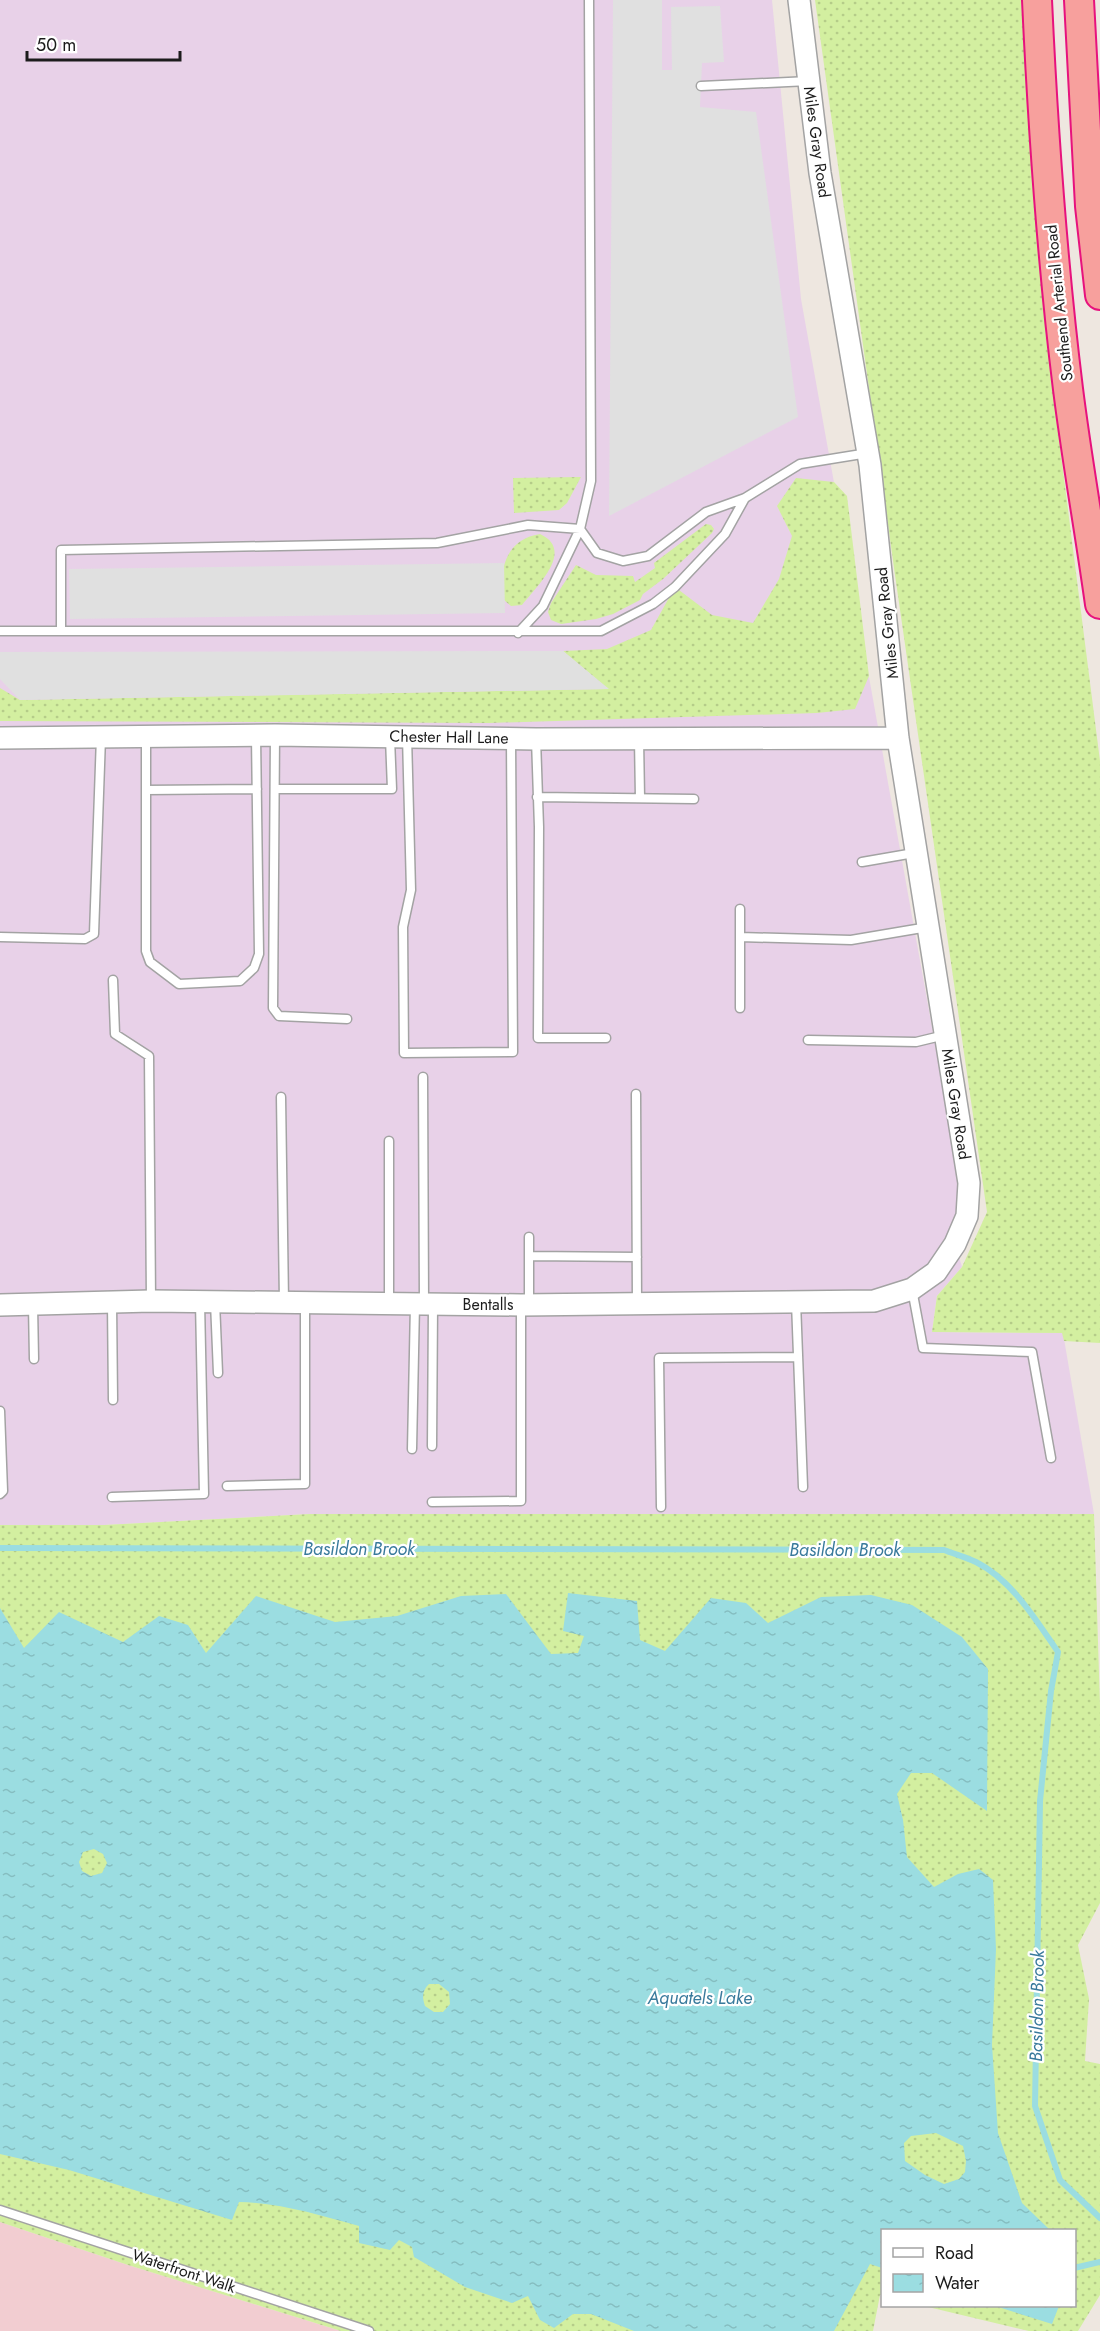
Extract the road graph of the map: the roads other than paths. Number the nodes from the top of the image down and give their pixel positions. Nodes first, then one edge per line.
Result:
1 (590, 0) edge
2 (799, 0) edge
3 (1037, 0) edge
4 (1079, 0) edge
5 (809, 81) junction
6 (701, 86) dead end
7 (1100, 295) edge
8 (868, 452) junction
9 (745, 498) junction
10 (580, 529) junction
11 (1100, 604) edge
12 (0, 631) edge
13 (61, 631) junction
14 (518, 633) junction
15 (266, 735) junction
16 (146, 736) junction
17 (399, 736) junction
18 (101, 737) junction
19 (0, 738) edge
20 (639, 738) junction
21 (898, 738) junction
22 (511, 739) junction
23 (536, 739) junction
24 (257, 789) junction
25 (275, 789) junction
26 (146, 790) junction
27 (537, 797) junction
28 (640, 798) junction
29 (694, 799) dead end
30 (916, 852) junction
31 (862, 862) dead end
32 (740, 909) dead end
33 (928, 927) junction
34 (740, 937) junction
35 (0, 938) edge
36 (113, 980) dead end
37 (740, 1008) dead end
38 (347, 1019) dead end
39 (945, 1035) junction
40 (606, 1038) dead end
41 (808, 1040) dead end
42 (423, 1077) dead end
43 (636, 1094) dead end
44 (281, 1097) dead end
45 (389, 1141) dead end
46 (529, 1237) dead end
47 (955, 1244) joint
48 (529, 1256) junction
49 (637, 1257) junction
50 (912, 1289) junction
51 (151, 1301) junction
52 (208, 1301) junction
53 (294, 1302) junction
54 (796, 1302) junction
55 (111, 1303) junction
56 (389, 1303) junction
57 (33, 1304) junction
58 (424, 1304) junction
59 (525, 1304) junction
60 (637, 1304) junction
61 (0, 1305) edge
62 (798, 1357) junction
63 (34, 1359) dead end
64 (218, 1372) dead end
65 (113, 1400) dead end
66 (0, 1411) edge
67 (432, 1446) dead end
68 (412, 1449) dead end
69 (1051, 1458) dead end
70 (227, 1486) dead end
71 (803, 1487) dead end
72 (0, 1494) edge
73 (112, 1497) dead end
74 (432, 1502) dead end
75 (661, 1507) dead end
76 (0, 2210) edge
77 (369, 2331) edge

1 - 10 lane
2 - 5 street, Miles Gray Road
3 - 11 highway, Southend Arterial Road
4 - 7 highway
5 - 6 lane
5 - 8 street, Miles Gray Road
8 - 9 lane
8 - 21 street, Miles Gray Road
9 - 10 lane
9 - 14 lane
10 - 13 lane
10 - 14 lane
12 - 13 lane
13 - 14 lane
15 - 16 street, Chester Hall Lane
15 - 17 street, Chester Hall Lane
15 - 24 lane
15 - 25 lane
16 - 18 street, Chester Hall Lane
16 - 26 lane
17 - 22 street, Chester Hall Lane
17 - 22 lane
17 - 25 lane
18 - 19 street, Chester Hall Lane
18 - 35 lane
20 - 21 street, Chester Hall Lane
20 - 23 street, Chester Hall Lane
20 - 28 lane
21 - 30 street, Miles Gray Road
22 - 23 street, Chester Hall Lane
23 - 27 lane
24 - 26 lane
24 - 26 lane
25 - 38 lane
27 - 28 lane
27 - 40 lane
28 - 29 lane
30 - 31 lane
30 - 33 street, Miles Gray Road
32 - 34 lane
33 - 34 lane
33 - 39 street, Miles Gray Road
34 - 37 lane
36 - 51 lane
39 - 41 lane
39 - 47 street, Miles Gray Road
42 - 58 lane
43 - 49 lane
44 - 53 lane
45 - 56 lane
46 - 48 lane
47 - 50 street, Bentalls
48 - 49 lane
48 - 59 lane
49 - 60 lane
50 - 54 street, Bentalls
50 - 69 lane
51 - 52 street, Bentalls
51 - 55 street, Bentalls
52 - 53 street, Bentalls
52 - 64 lane
52 - 73 lane
53 - 56 street, Bentalls
53 - 70 lane
54 - 60 street, Bentalls
54 - 62 lane
55 - 57 street, Bentalls
55 - 65 lane
56 - 58 street, Bentalls
57 - 61 street, Bentalls
57 - 63 lane
58 - 59 street, Bentalls
58 - 67 lane
58 - 68 lane
59 - 60 street, Bentalls
59 - 74 lane
62 - 71 lane
62 - 75 lane
66 - 72 lane
76 - 77 lane, Waterfront Walk

